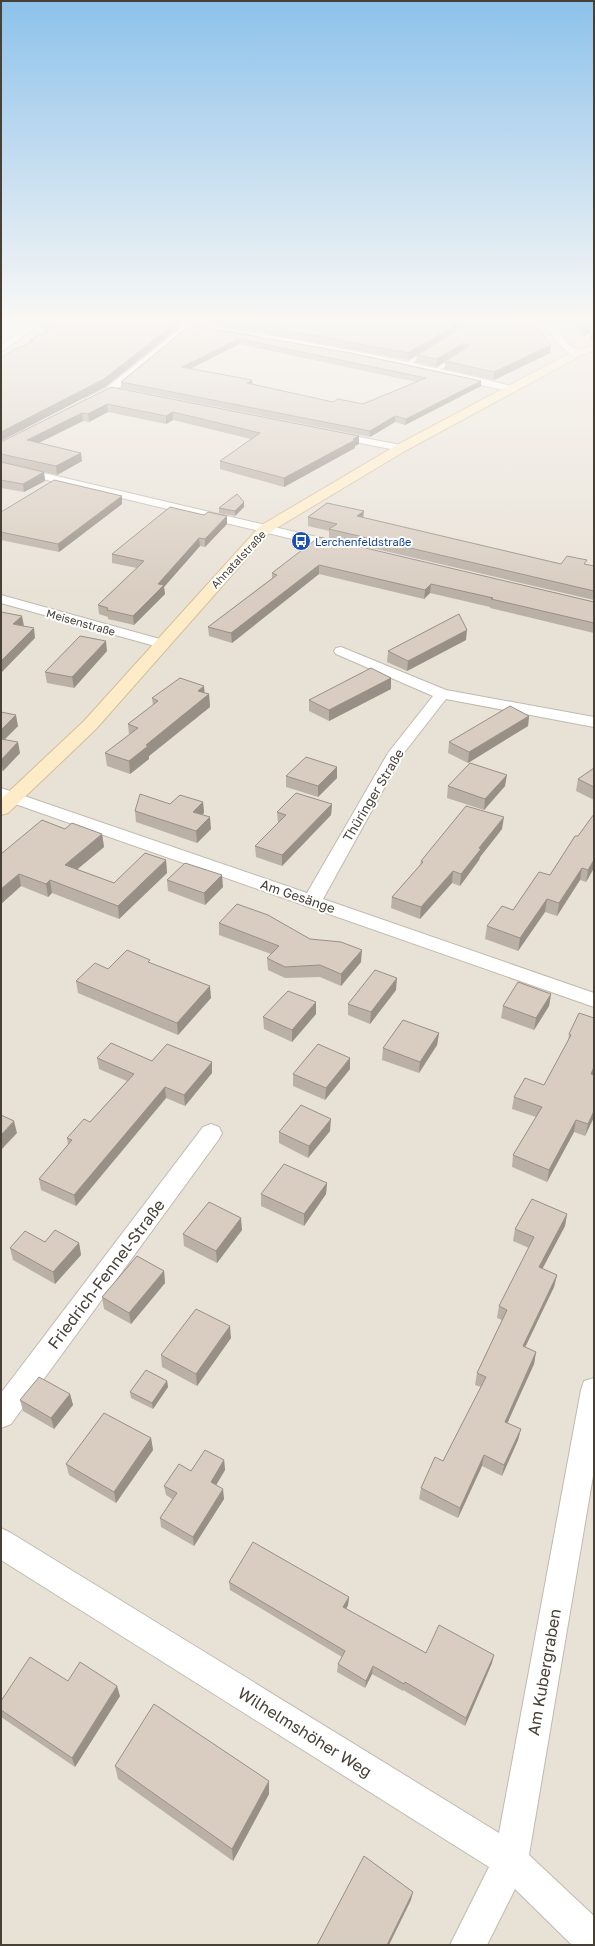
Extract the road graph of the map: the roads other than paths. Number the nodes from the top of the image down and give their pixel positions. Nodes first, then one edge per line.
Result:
1 (468, 412) edge
2 (325, 433) edge
3 (401, 448) junction
4 (1, 466) edge
5 (265, 529) junction
6 (357, 551) edge
7 (1, 599) edge
8 (162, 644) junction
9 (342, 651) dead end
10 (442, 694) junction
11 (594, 722) edge
12 (6, 800) edge
13 (312, 901) junction
14 (594, 1000) edge
15 (211, 1133) dead end
16 (594, 1390) edge
17 (1, 1415) edge
18 (1, 1543) edge
19 (510, 1861) junction
20 (594, 1940) edge
21 (468, 1945) edge

1 - 3 street, Ahnatalstraße
2 - 3 street
3 - 5 street, Ahnatalstraße
4 - 5 street
5 - 6 street
5 - 8 street, Ahnatalstraße
7 - 8 street, Meisenstraße
8 - 12 street, Ahnatalstraße
9 - 10 street
10 - 11 street
10 - 13 street, Thüringer Straße
12 - 13 street, Am Gesänge
13 - 14 street, Am Gesänge
15 - 17 street, Friedrich-Fennel-Straße
16 - 19 street, Am Kubergraben
18 - 19 street, Wilhelmshöher Weg
19 - 20 street, Wilhelmshöher Weg
19 - 21 street, Am Kubergraben

